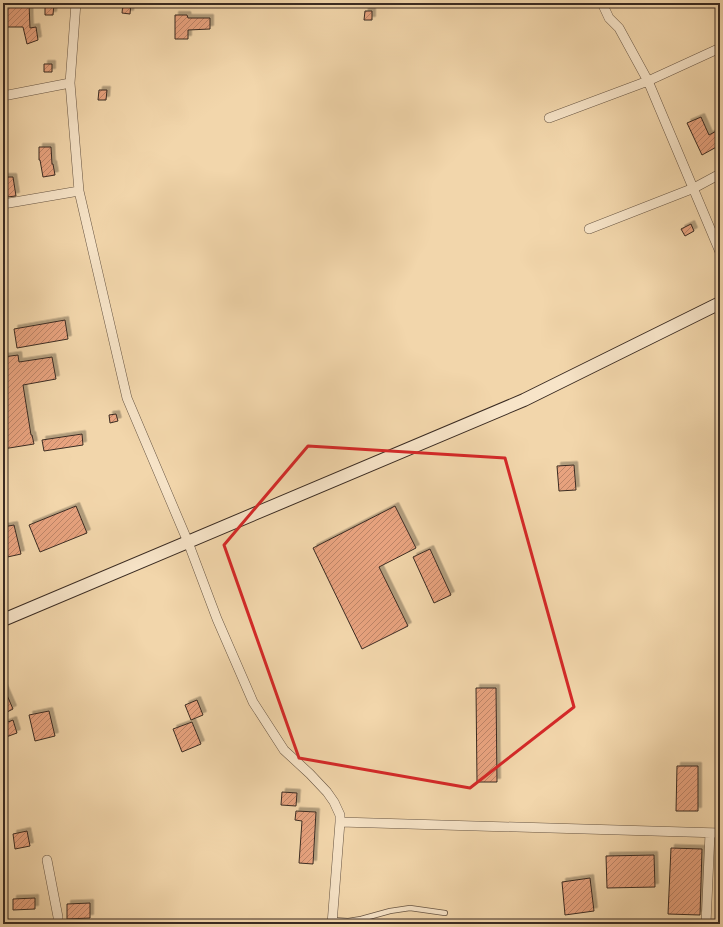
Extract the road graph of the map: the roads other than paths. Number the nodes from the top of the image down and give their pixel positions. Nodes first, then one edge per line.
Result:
1 (76, 3) edge
2 (602, 3) edge
3 (720, 48) edge
4 (648, 81) junction
5 (70, 83) junction
6 (3, 96) edge
7 (549, 118) dead end
8 (720, 174) edge
9 (694, 188) junction
10 (79, 191) junction
11 (3, 204) edge
12 (589, 229) dead end
13 (720, 252) edge
14 (720, 303) edge
15 (188, 542) junction
16 (3, 620) edge
17 (340, 822) junction
18 (710, 833) junction
19 (720, 833) edge
20 (47, 860) dead end
21 (445, 913) dead end
22 (332, 922) edge
23 (58, 924) edge
24 (706, 924) edge

1 - 5 street
2 - 4 street
3 - 4 street
4 - 7 street
4 - 9 street
5 - 6 street
5 - 10 street
8 - 9 street
9 - 12 street
9 - 13 street
10 - 11 street
10 - 15 street
14 - 15 main road
15 - 16 main road
15 - 17 street
17 - 18 street
17 - 22 street
18 - 19 street
18 - 24 street
20 - 23 street
21 - 22 lane

